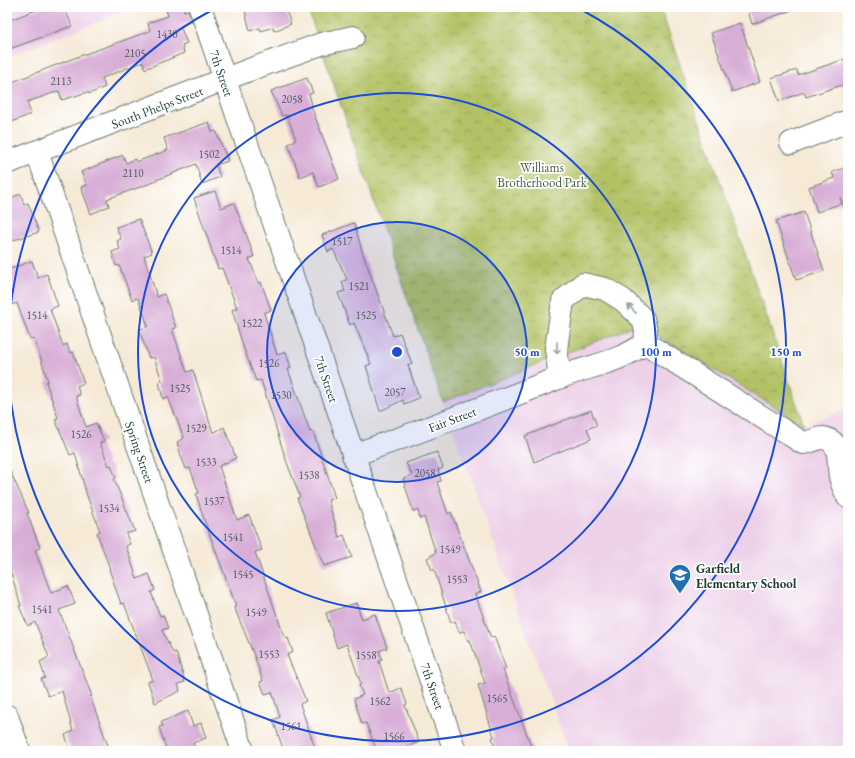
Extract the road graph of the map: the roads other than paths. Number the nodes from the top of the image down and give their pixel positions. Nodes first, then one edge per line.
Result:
1 (200, 7) edge
2 (353, 37) dead end
3 (225, 81) junction
4 (848, 121) edge
5 (791, 143) dead end
6 (37, 152) junction
7 (7, 164) edge
8 (645, 343) junction
9 (555, 379) junction
10 (353, 456) junction
11 (848, 497) edge
12 (7, 716) edge
13 (19, 751) edge
14 (243, 751) edge
15 (455, 751) edge

1 - 3 street, 7th Street
2 - 3 street, South Phelps Street
3 - 6 street, South Phelps Street
3 - 10 street, 7th Street
4 - 5 street
6 - 7 street, South Phelps Street
6 - 14 street, Spring Street
8 - 9 street, Fair Street
8 -> 9 street
8 - 11 street
9 - 10 street, Fair Street
10 - 15 street, 7th Street
12 - 13 street

